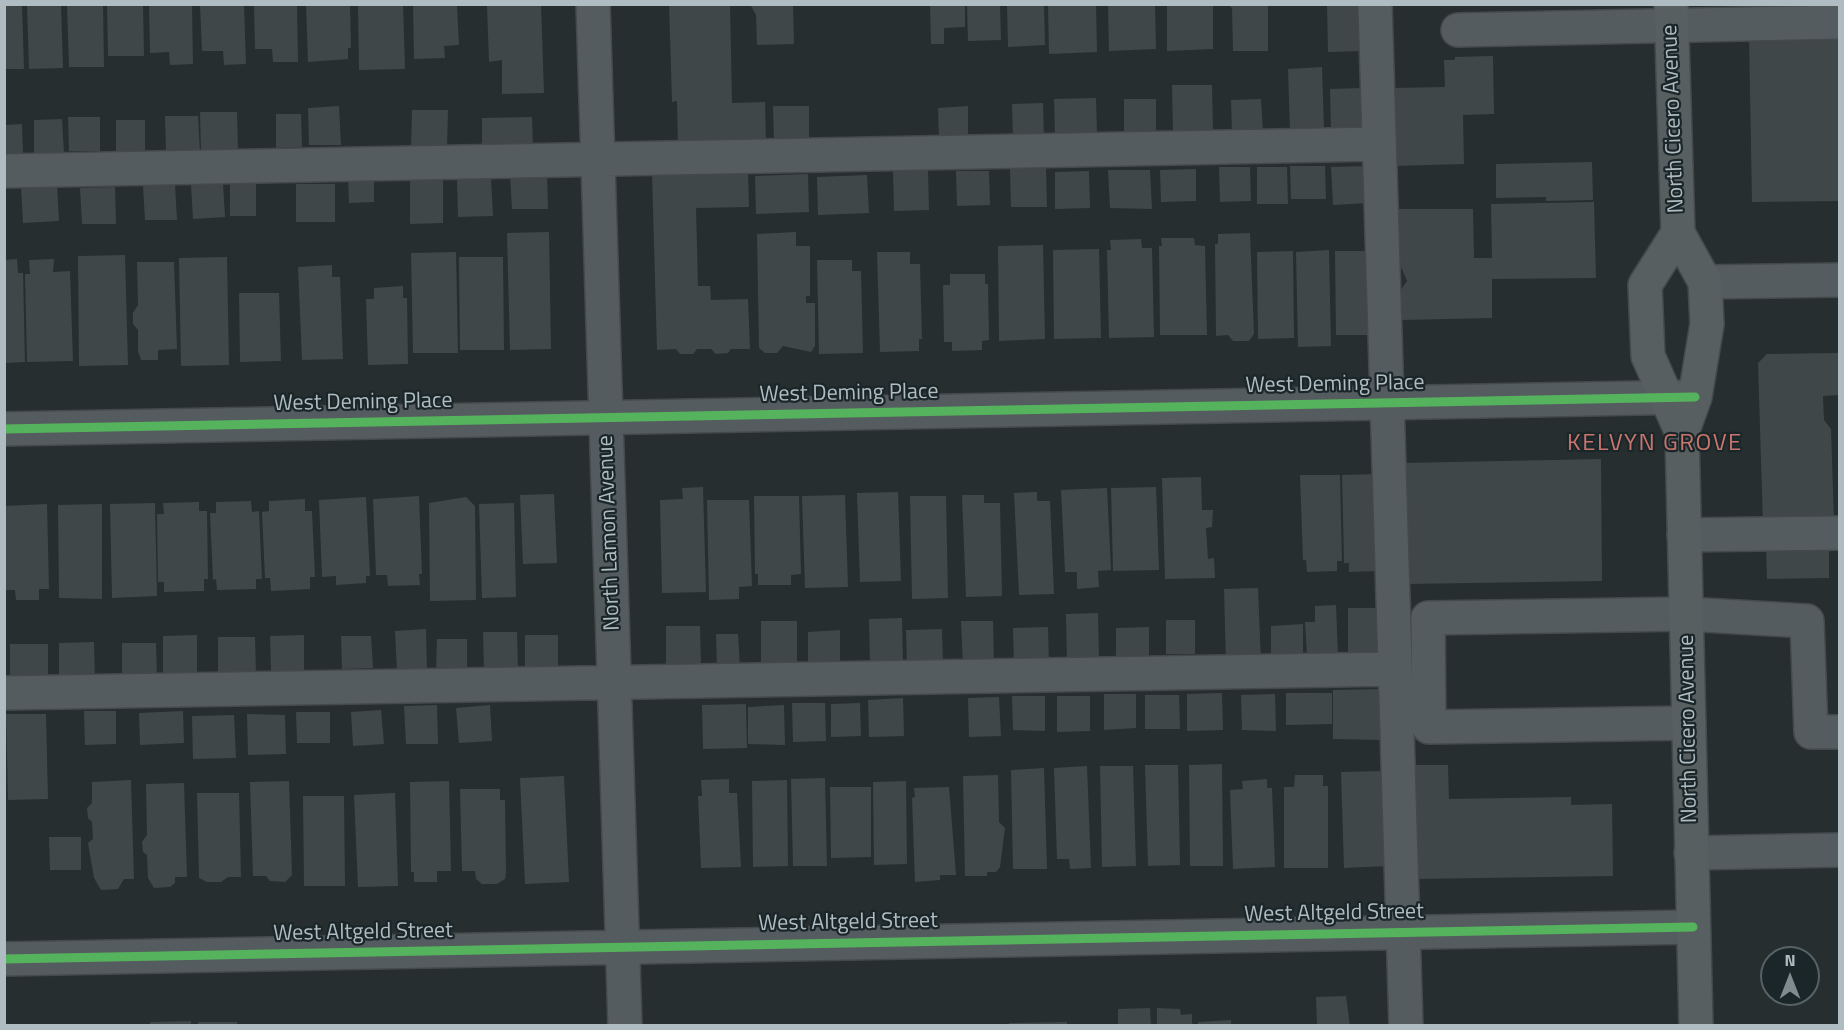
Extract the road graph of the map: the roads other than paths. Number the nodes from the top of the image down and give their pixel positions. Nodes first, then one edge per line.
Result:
1 (593, 4) edge
2 (1375, 4) edge
3 (1672, 15) edge
4 (1839, 22) edge
5 (1458, 30) dead end
6 (1379, 144) junction
7 (598, 159) junction
8 (4, 171) edge
9 (1678, 233) junction
10 (1839, 280) edge
11 (1705, 282) junction
12 (1681, 398) junction
13 (1387, 403) junction
14 (606, 418) junction
15 (4, 429) edge
16 (1839, 533) edge
17 (1684, 535) junction
18 (1686, 614) junction
19 (1395, 669) junction
20 (614, 682) junction
21 (4, 693) edge
22 (1689, 723) junction
23 (1839, 732) edge
24 (1839, 850) edge
25 (1691, 853) junction
26 (1693, 927) junction
27 (1403, 932) junction
28 (623, 947) junction
29 (4, 959) edge
30 (625, 1026) edge
31 (1406, 1026) edge
32 (1695, 1026) edge

1 - 7 street, North Lamon Avenue
2 - 6 street
3 - 4 street
3 - 5 street
3 - 9 main road, North Cicero Avenue
6 - 7 street
6 - 13 street
7 - 8 street
7 - 14 street, North Lamon Avenue
9 - 11 main road, North Cicero Avenue
9 - 12 main road, North Cicero Avenue
10 - 11 street
11 - 12 main road, North Cicero Avenue
12 - 13 street, West Deming Place
12 - 17 main road, North Cicero Avenue
13 - 14 street, West Deming Place
13 - 19 street
14 - 15 street, West Deming Place
14 - 20 street, North Lamon Avenue
16 - 17 street
17 - 18 main road, North Cicero Avenue
18 - 22 main road, North Cicero Avenue
18 - 22 street
18 - 23 street
19 - 20 street
19 - 27 street
20 - 21 street
20 - 28 street, North Lamon Avenue
22 - 25 main road, North Cicero Avenue
24 - 25 street
25 - 26 main road, North Cicero Avenue
26 - 27 street, West Altgeld Street
26 - 32 main road, North Cicero Avenue
27 - 28 street, West Altgeld Street
27 - 31 street
28 - 29 street, West Altgeld Street
28 - 30 street, North Lamon Avenue

